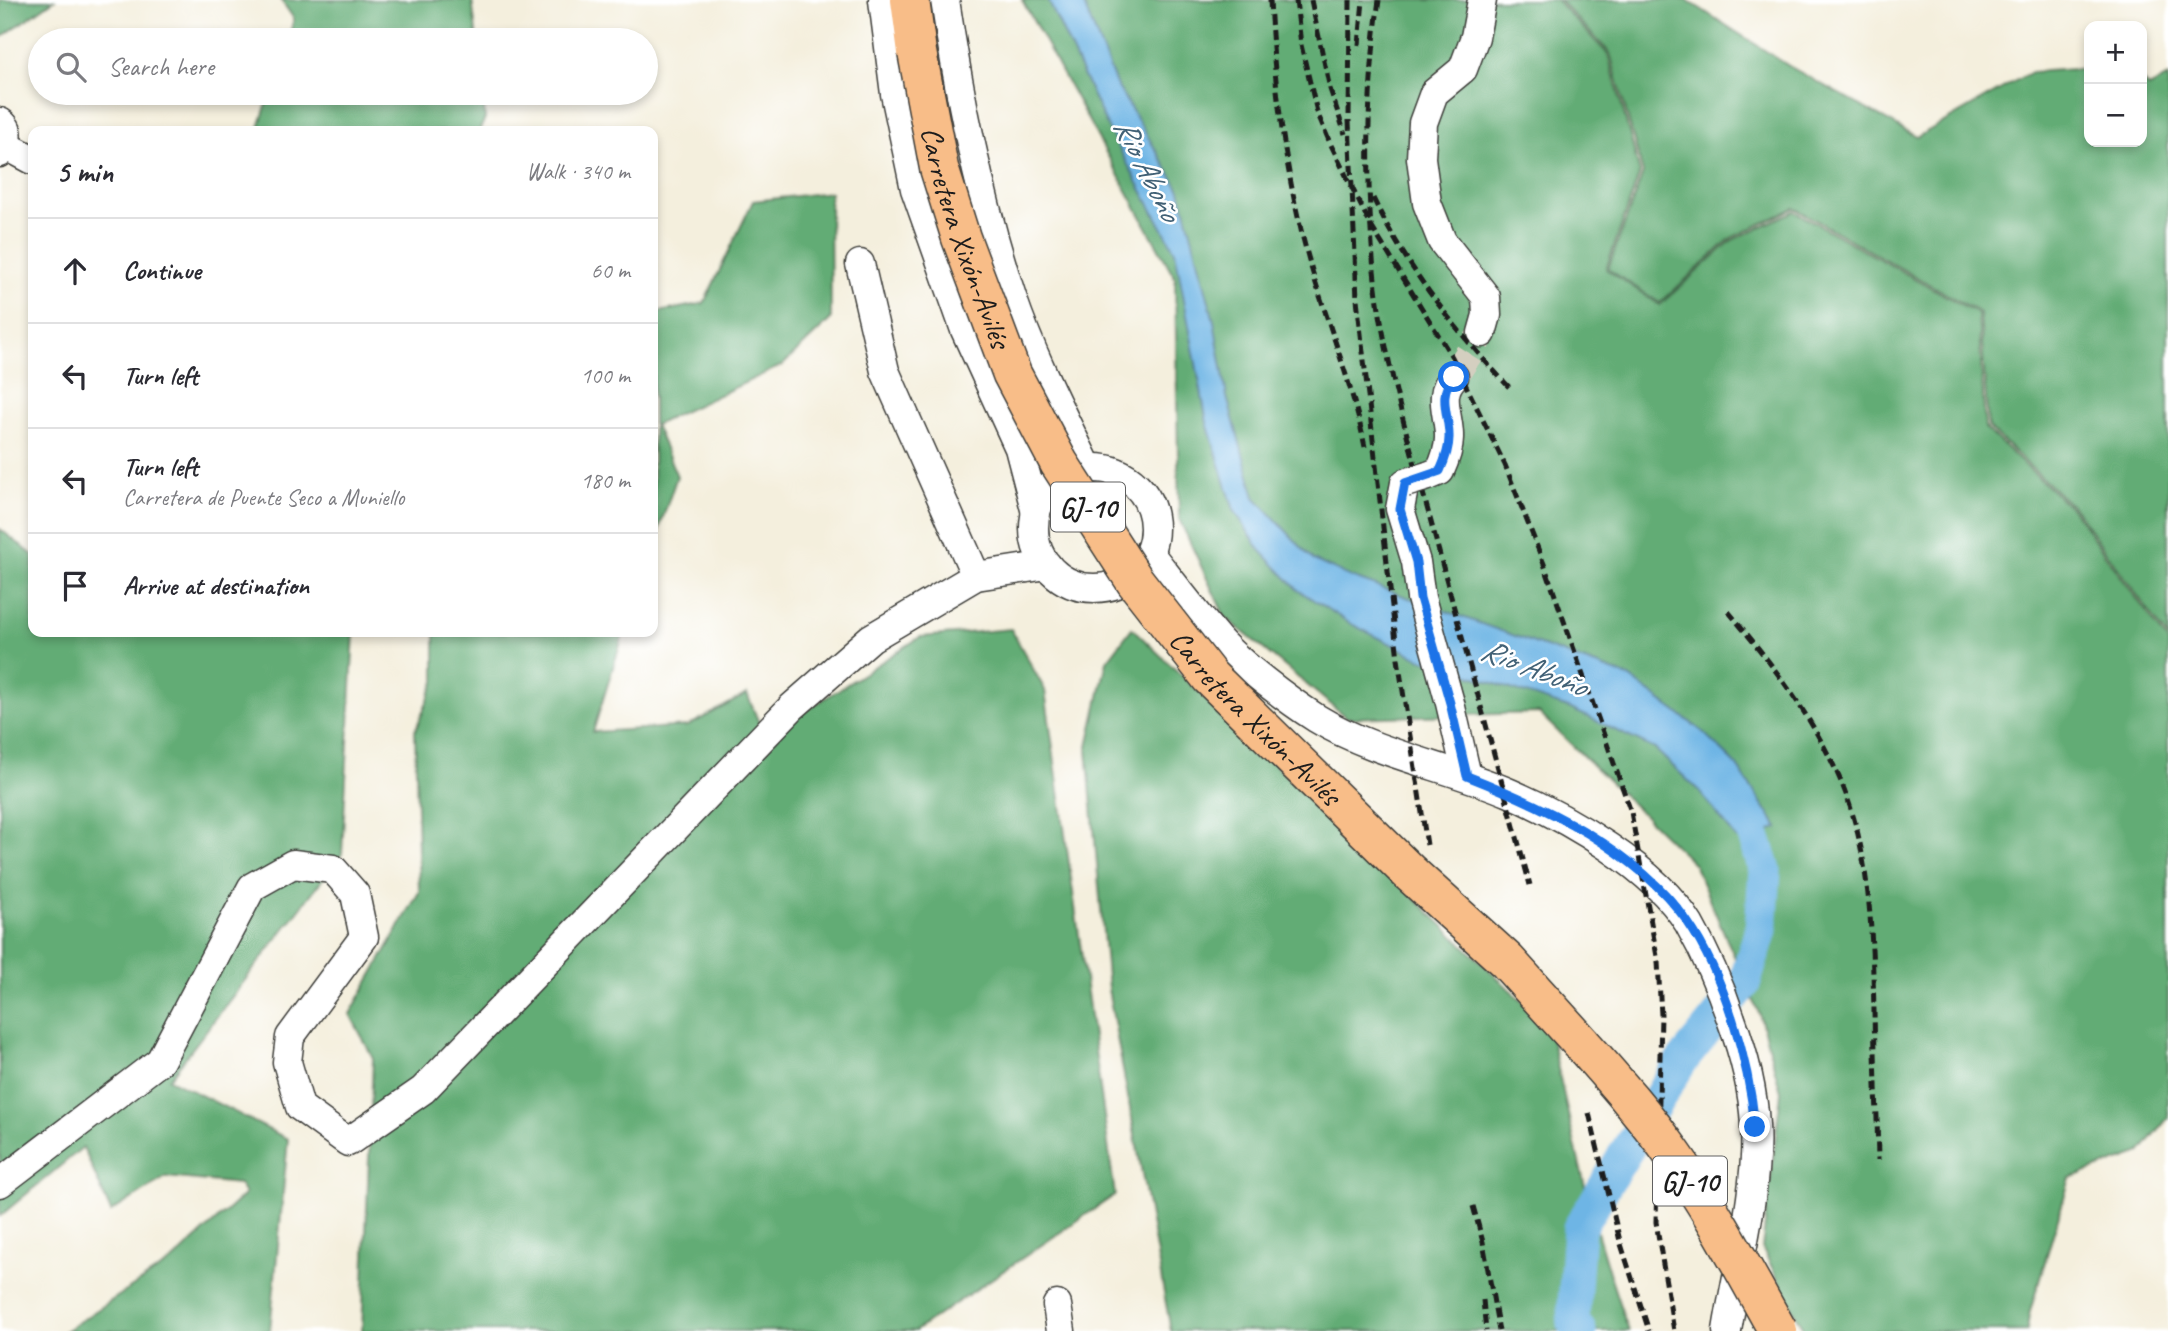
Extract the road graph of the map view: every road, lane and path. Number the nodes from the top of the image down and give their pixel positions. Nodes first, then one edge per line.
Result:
1 (883, 0) edge
2 (909, 0) edge
3 (944, 0) edge
4 (1482, 0) edge
5 (2, 140) edge
6 (28, 157) edge
7 (860, 264) dead end
8 (1482, 333) tunnel mouth
9 (1454, 377) tunnel mouth
10 (1088, 468) junction
11 (1036, 513) junction
12 (1150, 554) junction
13 (1047, 565) junction
14 (976, 576) junction
15 (1467, 776) junction
16 (0, 1184) edge
17 (1727, 1331) edge
18 (1778, 1331) edge

1 - 11 street
2 - 18 highway, Carretera Xixón-Avilés / GJ-10, bridge
3 - 10 street
4 - 8 street
5 - 6 street
7 - 14 street
9 - 15 street
10 - 11 street
10 - 12 street
11 - 13 street
12 - 13 street
12 - 15 street
13 - 14 street
14 - 16 street
15 - 17 street

